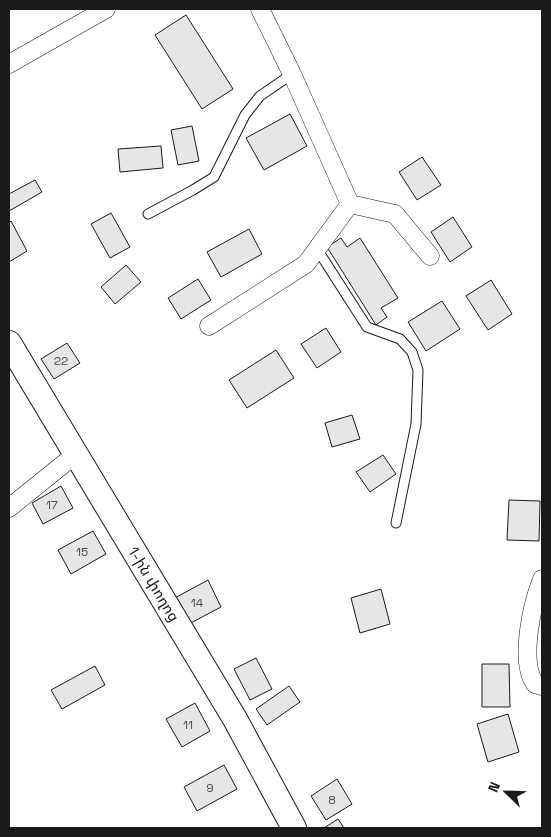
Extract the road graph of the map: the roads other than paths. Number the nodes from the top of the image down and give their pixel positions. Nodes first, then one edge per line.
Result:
1 (106, 9) edge
2 (260, 9) edge
3 (9, 64) edge
4 (292, 74) junction
5 (350, 204) junction
6 (148, 214) dead end
7 (317, 249) junction
8 (430, 256) dead end
9 (209, 326) dead end
10 (9, 343) edge
11 (76, 454) junction
12 (9, 508) edge
13 (396, 523) dead end
14 (542, 579) edge
15 (542, 686) edge
16 (294, 828) edge

1 - 3 street
2 - 4 street
4 - 5 street
4 - 6 lane
5 - 7 street
5 - 8 street
7 - 9 street
7 - 13 lane
10 - 11 main road, 1-ին փողոց
11 - 12 street
11 - 16 main road, 1-ին փողոց
14 - 15 street

